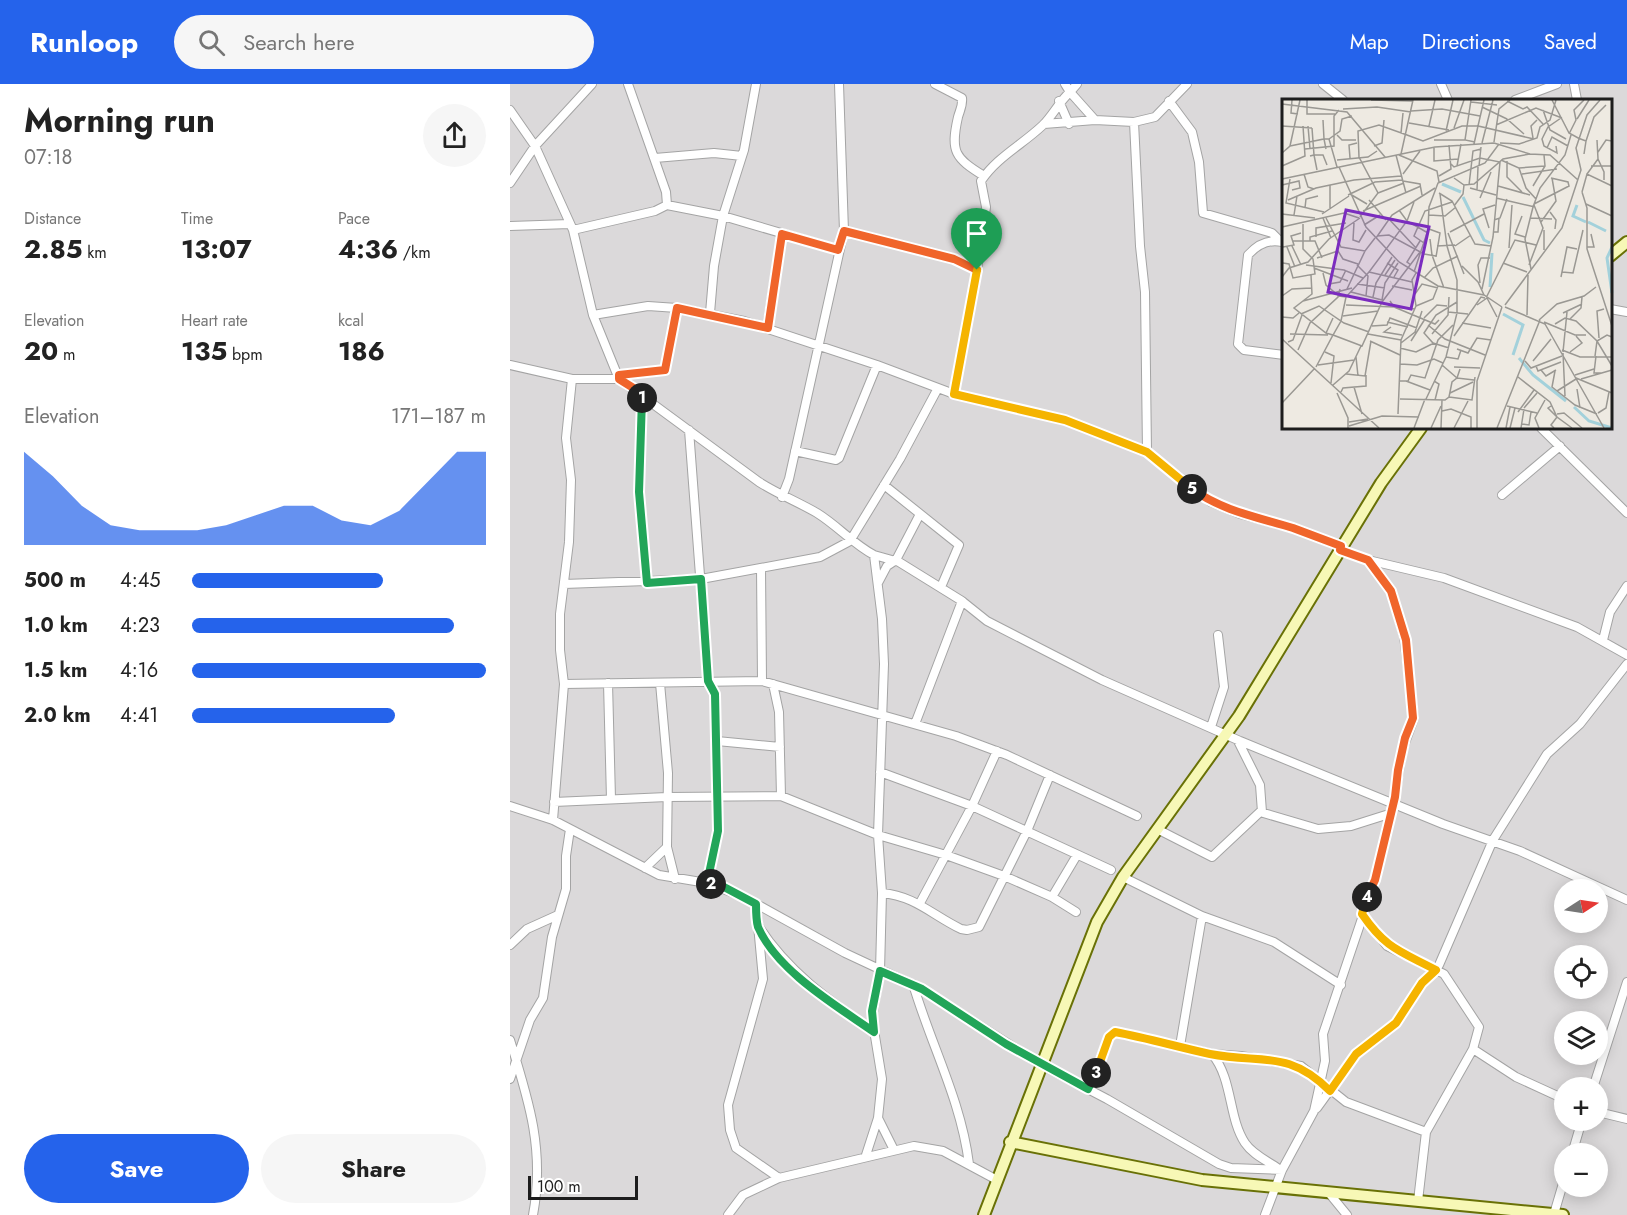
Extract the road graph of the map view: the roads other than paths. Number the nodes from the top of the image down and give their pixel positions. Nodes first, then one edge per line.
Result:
1 (592, 84) edge
2 (628, 84) edge
3 (756, 84) edge
4 (839, 84) edge
5 (935, 84) edge
6 (1065, 84) edge
7 (1077, 84) edge
8 (1187, 84) edge
9 (1323, 84) edge
10 (1441, 84) edge
11 (1557, 84) edge
12 (1574, 84) edge
13 (1070, 92) junction
14 (1342, 99) edge
15 (1448, 99) edge
16 (1518, 99) edge
17 (1577, 99) edge
18 (1169, 100) junction
19 (1059, 101) junction
20 (510, 110) edge
21 (1095, 120) junction
22 (1134, 122) junction
23 (1044, 124) junction
24 (1069, 124) junction
25 (535, 146) junction
26 (742, 156) junction
27 (655, 158) junction
28 (513, 172) edge
29 (984, 176) junction
30 (510, 183) edge
31 (667, 205) junction
32 (723, 216) junction
33 (510, 226) edge
34 (572, 226) junction
35 (844, 231) junction
36 (782, 234) junction
37 (1282, 242) edge
38 (1627, 242) edge
39 (838, 250) junction
40 (1612, 255) edge
41 (977, 270) junction
42 (677, 308) junction
43 (1612, 309) edge
44 (1627, 312) edge
45 (710, 313) junction
46 (593, 315) junction
47 (768, 328) junction
48 (818, 347) junction
49 (1282, 355) edge
50 (510, 365) edge
51 (877, 365) junction
52 (619, 377) junction
53 (572, 379) junction
54 (938, 388) junction
55 (643, 394) junction
56 (954, 394) junction
57 (1420, 429) edge
58 (1542, 429) edge
59 (689, 430) junction
60 (1560, 446) junction
61 (795, 451) junction
62 (1147, 452) junction
63 (884, 485) junction
64 (1502, 495) dead end
65 (782, 497) junction
66 (1627, 513) edge
67 (920, 514) junction
68 (850, 541) junction
69 (1340, 548) junction
70 (874, 555) junction
71 (896, 560) junction
72 (1368, 560) junction
73 (761, 568) junction
74 (701, 579) junction
75 (647, 583) junction
76 (564, 584) junction
77 (878, 584) junction
78 (1627, 586) edge
79 (941, 587) junction
80 (962, 601) junction
81 (1218, 635) dead end
82 (1604, 640) junction
83 (1627, 655) edge
84 (1627, 664) edge
85 (708, 681) junction
86 (762, 681) junction
87 (608, 683) junction
88 (660, 683) junction
89 (564, 684) junction
90 (774, 684) junction
91 (882, 715) junction
92 (915, 724) junction
93 (1211, 727) junction
94 (1227, 734) junction
95 (1238, 740) junction
96 (717, 741) junction
97 (780, 747) junction
98 (997, 751) junction
99 (880, 772) junction
100 (1050, 775) junction
101 (718, 796) junction
102 (781, 796) junction
103 (667, 797) junction
104 (611, 799) junction
105 (1393, 801) junction
106 (554, 802) junction
107 (510, 806) edge
108 (972, 806) junction
109 (1262, 812) junction
110 (1389, 814) junction
111 (1137, 816) dead end
112 (553, 820) junction
113 (570, 829) junction
114 (1157, 829) junction
115 (1027, 831) junction
116 (878, 835) junction
117 (1493, 840) junction
118 (667, 847) junction
119 (946, 855) junction
120 (1077, 855) junction
121 (645, 868) junction
122 (1111, 870) dead end
123 (1004, 876) junction
124 (1123, 877) junction
125 (675, 879) junction
126 (707, 883) junction
127 (882, 893) junction
128 (1052, 897) junction
129 (1627, 900) edge
130 (920, 903) junction
131 (756, 904) junction
132 (1076, 912) dead end
133 (1362, 914) junction
134 (558, 915) junction
135 (1202, 916) junction
136 (758, 926) junction
137 (510, 945) edge
138 (1436, 970) junction
139 (880, 971) junction
140 (1627, 982) edge
141 (913, 984) junction
142 (1341, 986) junction
143 (874, 1032) junction
144 (510, 1040) edge
145 (1180, 1046) junction
146 (1473, 1049) junction
147 (1212, 1054) junction
148 (516, 1058) junction
149 (1040, 1064) junction
150 (1597, 1077) edge
151 (510, 1078) edge
152 (1321, 1082) junction
153 (1088, 1089) junction
154 (1330, 1091) junction
155 (1554, 1094) edge
156 (1314, 1112) junction
157 (1608, 1114) edge
158 (878, 1118) junction
159 (1627, 1119) edge
160 (1426, 1132) junction
161 (1010, 1142) junction
162 (893, 1149) junction
163 (866, 1155) junction
164 (969, 1164) junction
165 (1281, 1169) junction
166 (779, 1178) junction
167 (997, 1180) junction
168 (1277, 1188) junction
169 (1329, 1193) junction
170 (1559, 1197) edge
171 (1418, 1201) junction
172 (1502, 1212) edge
173 (985, 1214) edge
174 (1554, 1214) edge
175 (533, 1215) edge
176 (728, 1215) edge
177 (1266, 1215) edge
178 (1347, 1215) edge
179 (1563, 1215) edge

1 - 25 street
2 - 27 street
3 - 26 street
4 - 35 street
5 - 29 street
6 - 13 street
7 - 13 street
8 - 18 street
9 - 14 street
10 - 15 street
11 - 16 street
12 - 17 street
13 - 19 street
13 - 21 street
18 - 22 street
18 - 37 street
19 - 23 street
19 - 24 street
20 - 25 street
21 - 22 street
21 - 24 street
22 - 62 street
23 - 24 street
23 - 29 street
25 - 28 street
25 - 34 street
26 - 27 street
26 - 32 street
27 - 31 street
28 - 30 street
29 - 41 street
31 - 32 street
31 - 34 street
32 - 36 street
32 - 45 street
33 - 34 street
34 - 46 street
35 - 39 street
35 - 41 street
36 - 39 street
36 - 47 street
37 - 49 street
38 - 40 street
39 - 48 street
41 - 56 street
42 - 45 street
42 - 46 street
42 - 52 street
43 - 44 street
45 - 47 street
46 - 52 street
47 - 48 street
48 - 51 street
48 - 61 street
50 - 53 street
51 - 54 street
51 - 61 street
52 - 53 street
52 - 55 street
53 - 76 street
54 - 56 street
54 - 63 street
55 - 59 street
55 - 75 street
56 - 62 street
57 - 69 street
58 - 60 street
59 - 65 street
59 - 74 street
60 - 64 street
60 - 66 street
61 - 65 street
62 - 69 street
63 - 67 street
63 - 68 street
65 - 68 street
67 - 71 street
67 - 79 street
68 - 70 street
68 - 73 street
69 - 72 street
69 - 94 street
70 - 71 street
70 - 77 street
71 - 77 street
71 - 79 street
72 - 82 street
72 - 105 street
73 - 74 street
73 - 86 street
74 - 75 street
74 - 85 street
75 - 76 street
76 - 89 street
77 - 91 street
78 - 82 street
79 - 80 street
80 - 92 street
80 - 93 street
81 - 93 street
82 - 83 street
84 - 117 street
85 - 86 street
85 - 88 street
85 - 96 street
86 - 90 street
87 - 88 street
87 - 89 street
87 - 104 street
88 - 103 street
89 - 106 street
90 - 91 street
90 - 97 street
91 - 92 street
91 - 99 street
92 - 98 street
93 - 94 street
94 - 95 street
94 - 114 street
95 - 105 street
95 - 109 street
96 - 97 street
96 - 101 street
97 - 102 street
98 - 100 street
98 - 108 street
99 - 108 street
99 - 116 street
100 - 111 street
100 - 115 street
101 - 102 street
101 - 103 street
101 - 126 street
102 - 116 street
103 - 104 street
103 - 118 street
104 - 106 street
105 - 110 street
105 - 117 street
106 - 112 street
107 - 112 street
108 - 115 street
108 - 119 street
109 - 110 street
109 - 114 street
110 - 133 street
112 - 113 street
113 - 121 street
113 - 134 street
114 - 124 street
115 - 120 street
115 - 123 street
116 - 119 street
116 - 127 street
117 - 129 street
117 - 138 street
118 - 121 street
118 - 125 street
119 - 123 street
119 - 130 street
120 - 122 street
120 - 128 street
121 - 125 street
123 - 128 street
123 - 130 street
124 - 135 street
124 - 149 street
125 - 126 street
126 - 131 street
127 - 130 street
127 - 139 street
128 - 132 street
131 - 136 street
131 - 139 street
133 - 138 street
133 - 142 street
134 - 137 street
134 - 148 street
135 - 142 street
135 - 145 street
136 - 143 street
136 - 166 street
138 - 146 street
138 - 154 street
139 - 141 street
139 - 143 street
140 - 150 street
141 - 149 street
141 - 164 street
142 - 152 street
143 - 158 street
144 - 148 street
145 - 147 street
145 - 153 street
146 - 155 street
146 - 160 street
147 - 152 street
147 - 165 street
148 - 151 street
148 - 175 street
149 - 153 street
149 - 161 street
152 - 154 street
152 - 156 street
153 - 165 street
154 - 156 street
154 - 160 street
156 - 165 street
157 - 159 street
158 - 162 street
158 - 163 street
160 - 171 street
161 - 167 street
161 - 168 street
162 - 163 street
162 - 164 street
163 - 166 street
164 - 167 street
165 - 168 street
166 - 176 street
167 - 173 street
168 - 169 street
168 - 177 street
169 - 171 street
169 - 178 street
170 - 174 street
171 - 172 street
172 - 174 street
174 - 179 street

